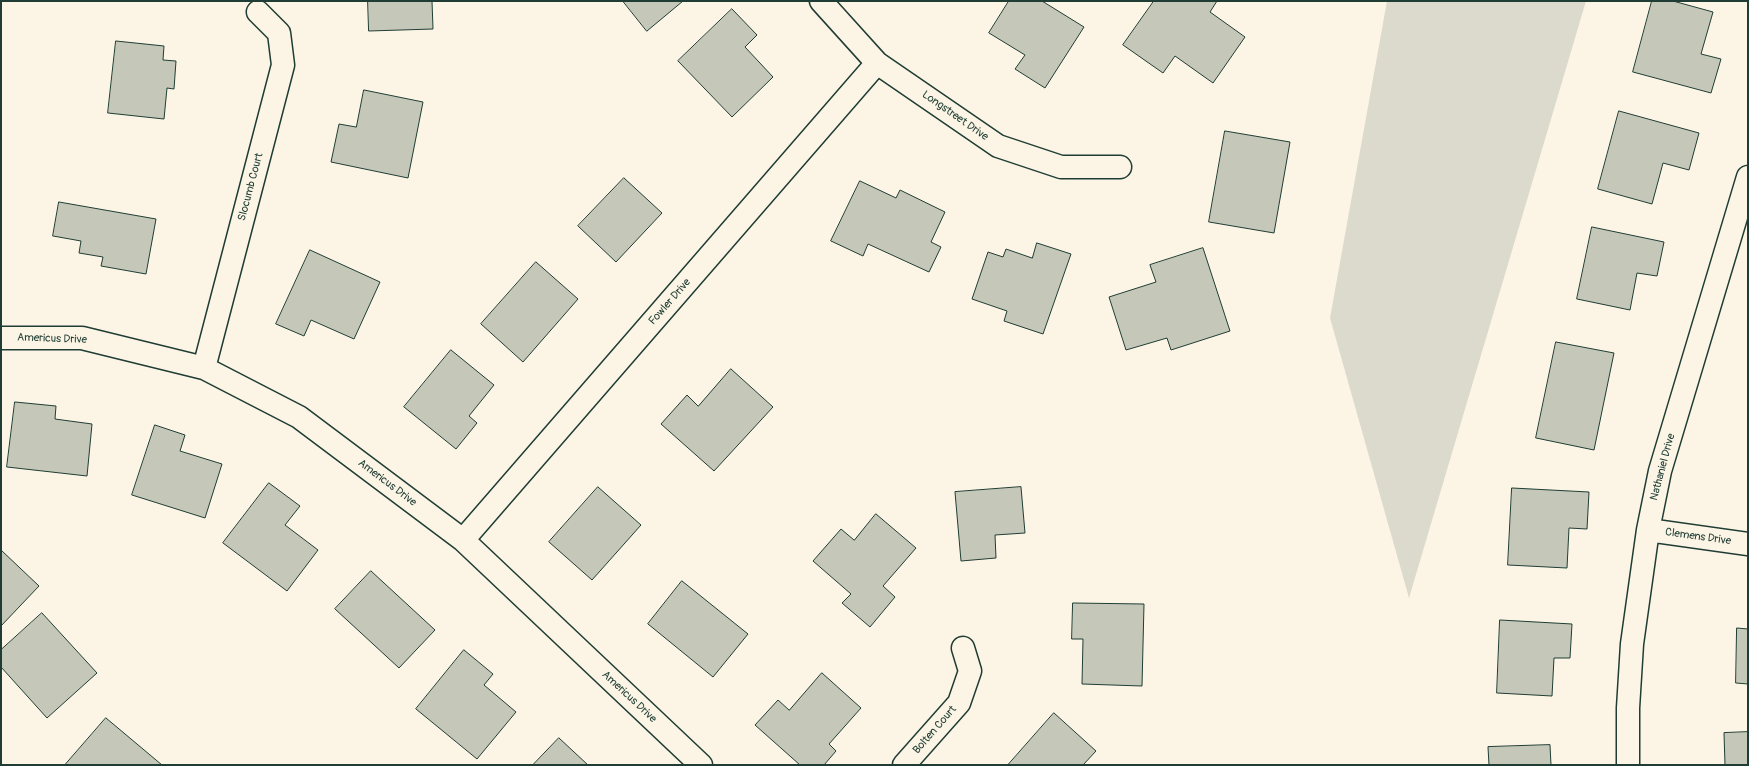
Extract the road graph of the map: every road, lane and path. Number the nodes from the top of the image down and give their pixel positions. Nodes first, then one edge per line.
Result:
1 (821, 1) edge
2 (258, 12) dead end
3 (877, 63) junction
4 (1120, 167) dead end
5 (1748, 177) edge
6 (1, 338) edge
7 (204, 368) junction
8 (1648, 530) junction
9 (463, 540) junction
10 (1748, 544) edge
11 (963, 648) dead end
12 (701, 765) edge
13 (904, 765) edge
14 (1628, 765) edge

1 - 3 street, Longstreet Drive
2 - 7 street, Slocumb Court
3 - 4 street, Longstreet Drive
3 - 9 street, Fowler Drive
5 - 8 street, Nathaniel Drive
6 - 7 street, Americus Drive
7 - 9 street, Americus Drive
8 - 10 street, Clemens Drive
8 - 14 street, Nathaniel Drive
9 - 12 street, Americus Drive
11 - 13 street, Bolten Court

